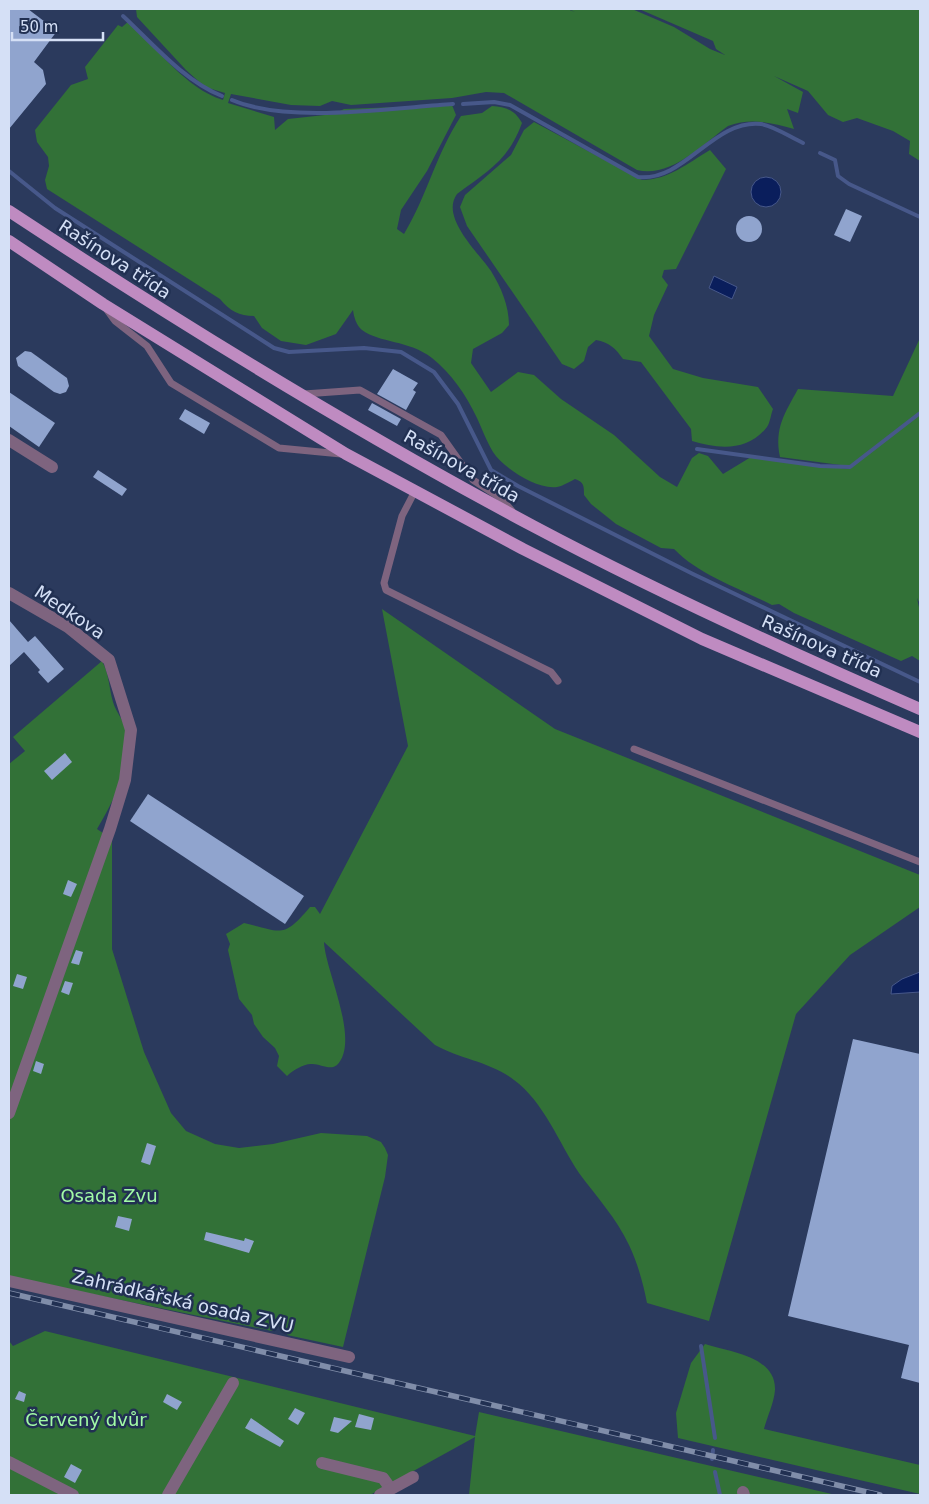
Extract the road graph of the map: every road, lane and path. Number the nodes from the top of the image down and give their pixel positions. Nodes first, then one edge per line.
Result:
1 (9, 211) edge
2 (9, 242) edge
3 (103, 304) junction
4 (299, 394) junction
5 (9, 440) edge
6 (346, 454) junction
7 (52, 467) dead end
8 (414, 491) junction
9 (517, 517) junction
10 (9, 593) edge
11 (558, 681) dead end
12 (920, 708) edge
13 (920, 732) edge
14 (634, 749) dead end
15 (920, 862) edge
16 (9, 1113) edge
17 (9, 1281) edge
18 (349, 1357) dead end
19 (233, 1383) dead end
20 (9, 1462) edge
21 (322, 1463) dead end
22 (413, 1477) dead end
23 (384, 1493) edge
24 (73, 1495) edge
25 (168, 1495) edge

1 - 4 main road, Rašínova třída
2 - 3 main road
3 - 6 main road
3 - 6 lane
4 - 9 main road, Rašínova třída
4 - 9 lane
5 - 7 street
6 - 8 main road
8 - 11 lane
8 - 13 main road
9 - 12 main road, Rašínova třída
10 - 16 street, Medkova
14 - 15 lane
17 - 18 street, Zahrádkářská osada ZVU
19 - 25 street
20 - 24 street
21 - 23 street
22 - 23 street

